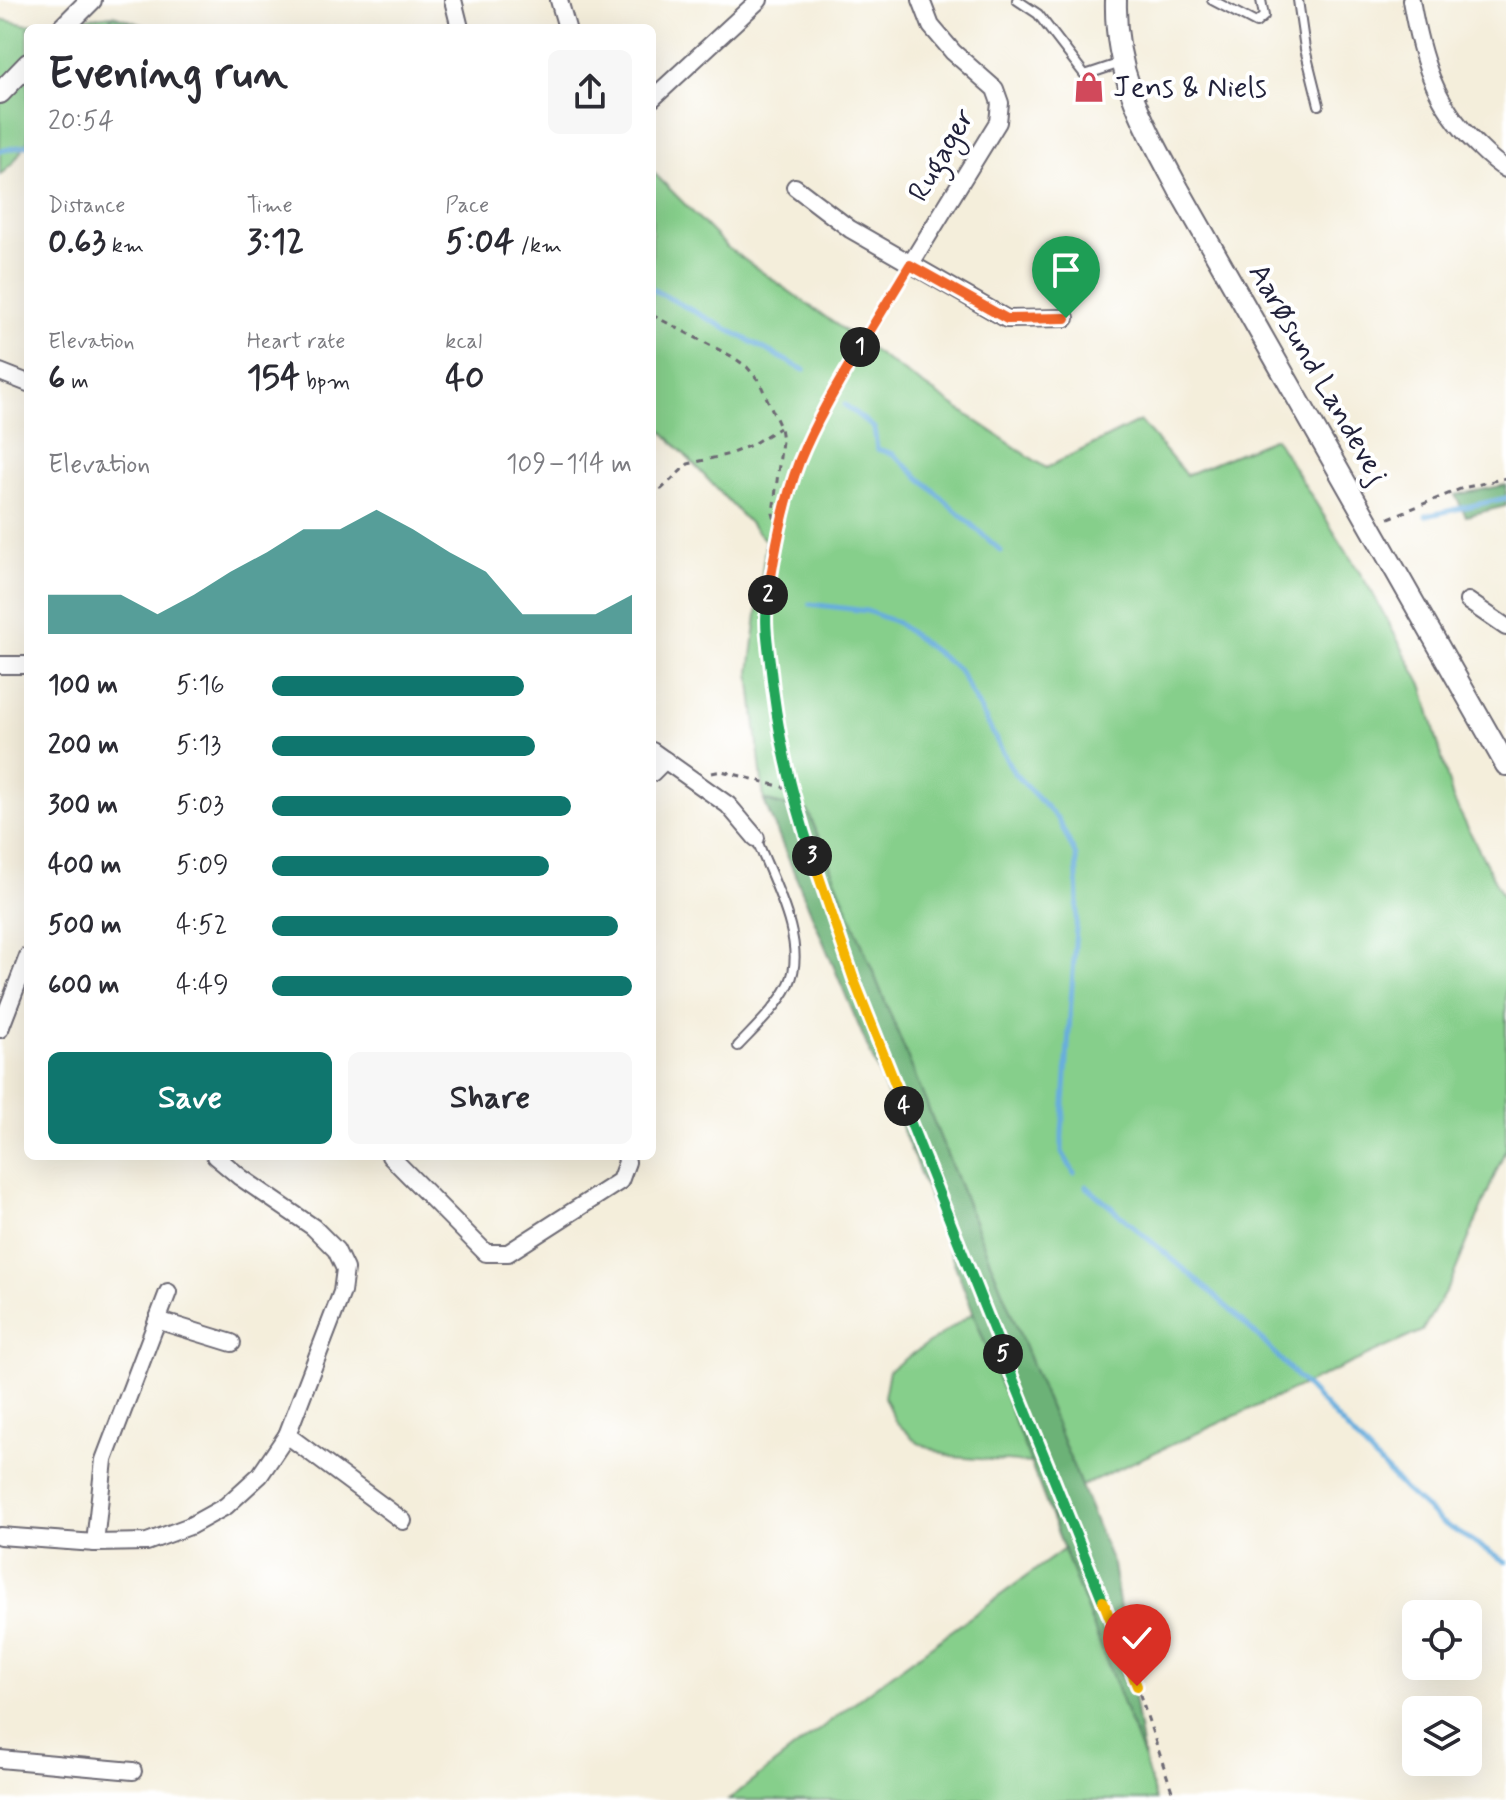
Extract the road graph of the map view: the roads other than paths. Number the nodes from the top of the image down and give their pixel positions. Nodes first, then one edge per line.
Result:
1 (91, 0) edge
2 (453, 0) edge
3 (559, 0) edge
4 (759, 0) edge
5 (921, 0) edge
6 (1017, 0) edge
7 (1116, 0) edge
8 (1212, 0) edge
9 (1261, 0) edge
10 (1298, 0) edge
11 (1411, 0) edge
12 (67, 24) edge
13 (459, 24) edge
14 (566, 24) edge
15 (1121, 63) junction
16 (24, 68) edge
17 (0, 93) edge
18 (656, 95) edge
19 (1319, 105) dead end
20 (1506, 169) edge
21 (795, 187) dead end
22 (910, 265) junction
23 (1066, 318) dead end
24 (0, 372) edge
25 (24, 381) edge
26 (1468, 601) dead end
27 (1506, 627) edge
28 (0, 665) edge
29 (24, 665) edge
30 (659, 756) edge
31 (1506, 765) edge
32 (756, 838) joint
33 (24, 966) edge
34 (0, 1029) edge
35 (738, 1046) dead end
36 (220, 1160) edge
37 (394, 1160) edge
38 (627, 1160) edge
39 (168, 1292) dead end
40 (157, 1320) junction
41 (232, 1343) dead end
42 (287, 1435) junction
43 (403, 1521) dead end
44 (0, 1536) edge
45 (95, 1543) junction
46 (0, 1759) edge
47 (133, 1771) dead end

1 - 12 street
2 - 13 street
3 - 14 street
4 - 18 street
5 - 22 street, Rugager
6 - 15 lane
7 - 15 street, Aarøsund Landevej
8 - 9 lane
10 - 19 lane
11 - 20 street
15 - 31 street, Aarøsund Landevej
16 - 17 street
21 - 22 street
22 - 23 street
24 - 25 street
26 - 27 street
28 - 29 street
30 - 32 street
32 - 35 lane
33 - 34 street
36 - 42 street
37 - 38 street
39 - 40 street
40 - 41 street
40 - 45 street
42 - 43 street
42 - 45 street
44 - 45 street
46 - 47 street

